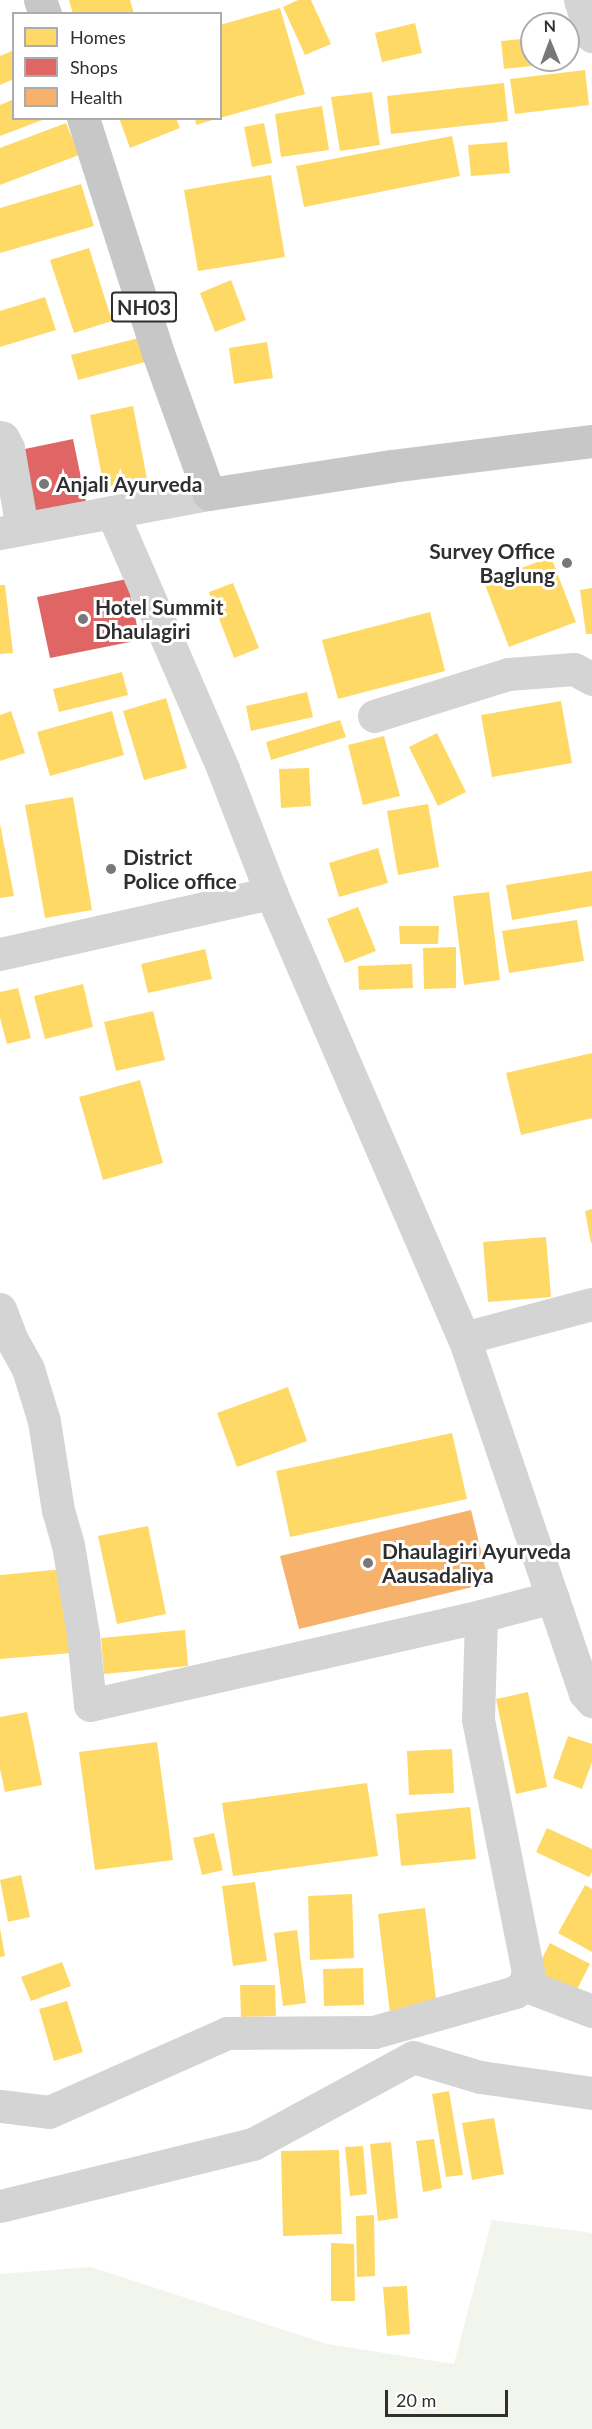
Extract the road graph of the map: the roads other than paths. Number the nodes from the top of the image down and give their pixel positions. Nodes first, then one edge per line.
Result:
1 (580, 0) edge
2 (592, 36) edge
3 (83, 120) edge
4 (0, 437) edge
5 (592, 441) edge
6 (209, 494) junction
7 (112, 512) junction
8 (11, 530) edge
9 (592, 679) edge
10 (374, 716) dead end
11 (271, 893) junction
12 (0, 954) edge
13 (592, 1304) edge
14 (0, 1309) edge
15 (464, 1338) junction
16 (552, 1597) junction
17 (481, 1616) junction
18 (592, 1701) edge
19 (524, 1984) junction
20 (592, 2011) edge
21 (592, 2093) edge
22 (0, 2106) edge
23 (0, 2206) edge

1 - 2 street
3 - 6 main road, NH03
4 - 8 street
5 - 6 main road
6 - 7 street
7 - 8 street
7 - 11 street
9 - 10 street
11 - 12 street
11 - 15 street
13 - 15 street
14 - 17 street
15 - 16 street
16 - 17 street
16 - 18 street
17 - 19 street
19 - 20 street
19 - 22 street
21 - 23 street

